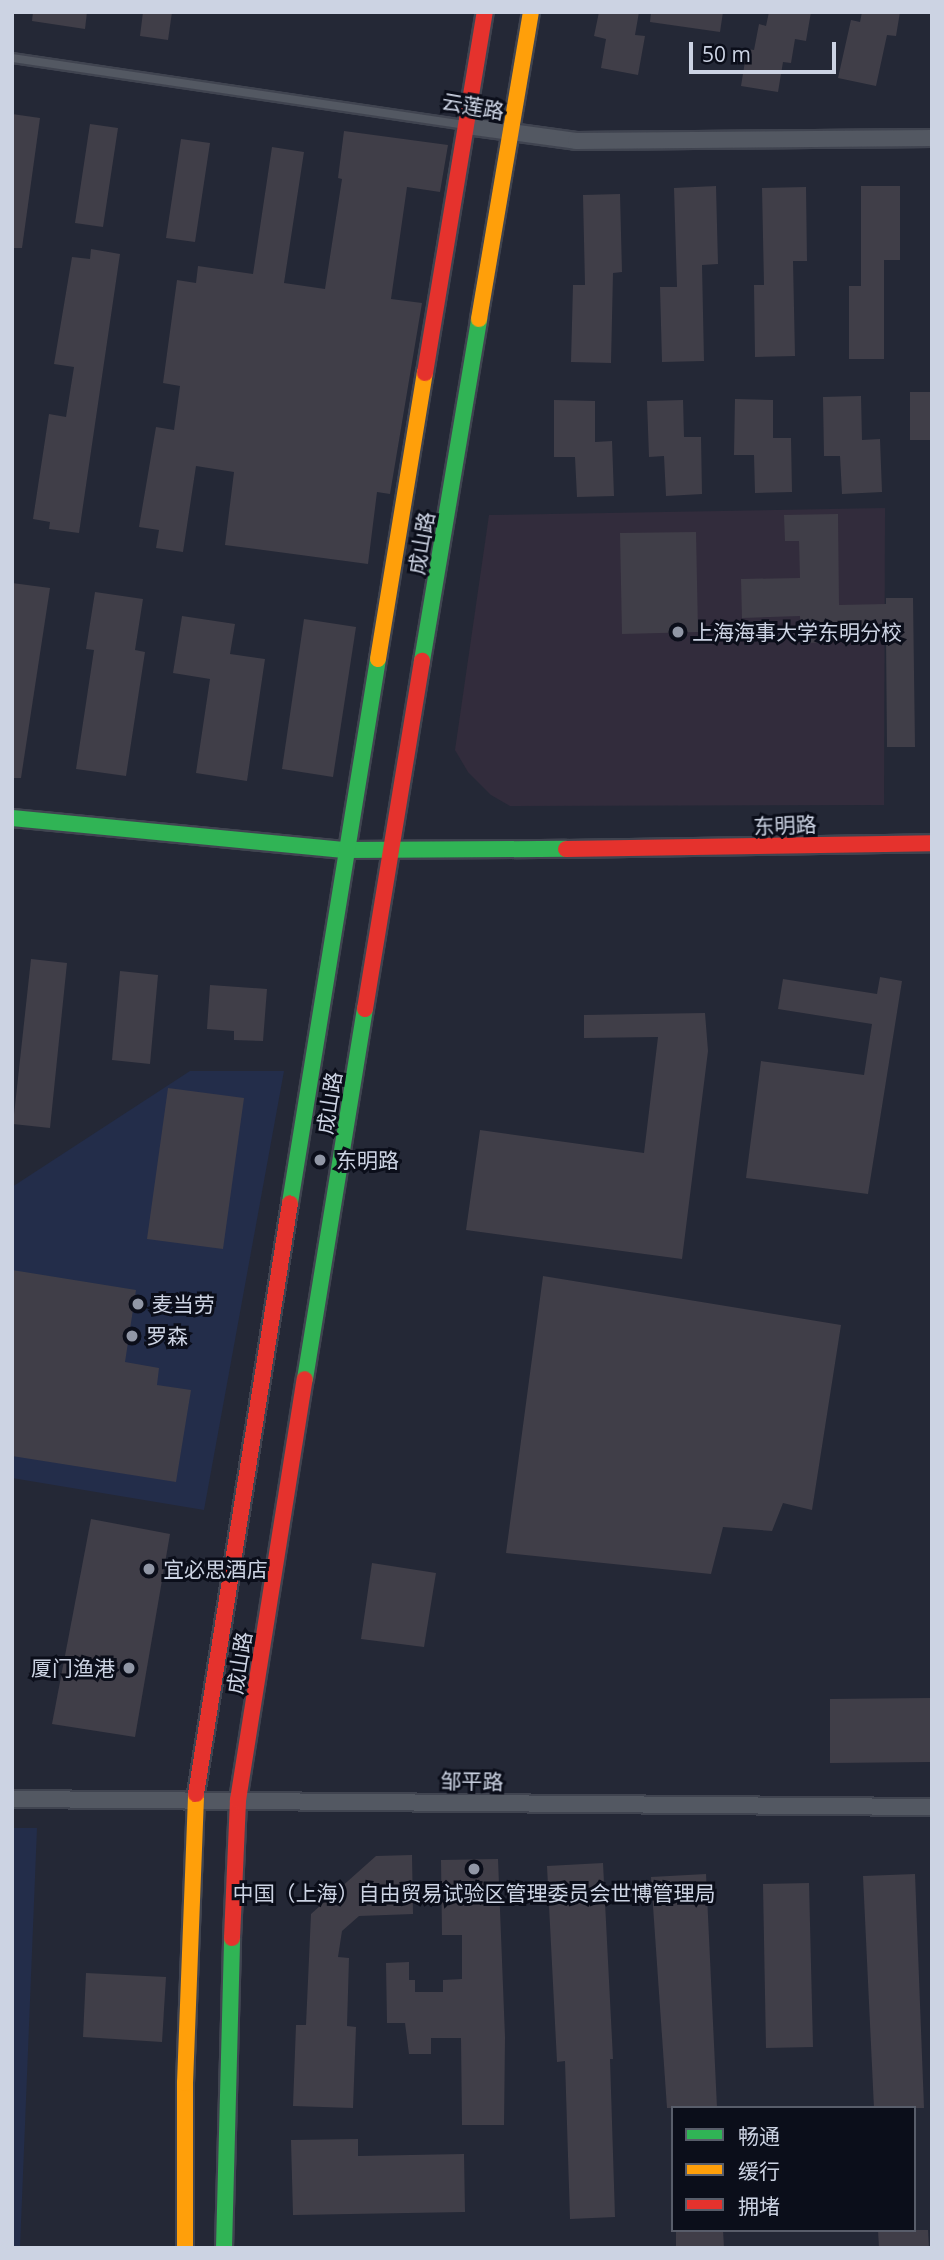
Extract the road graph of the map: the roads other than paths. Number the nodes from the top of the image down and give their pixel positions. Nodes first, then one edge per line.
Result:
1 (485, 12) edge
2 (531, 12) edge
3 (12, 58) edge
4 (467, 126) junction
5 (513, 134) junction
6 (932, 138) edge
7 (12, 818) edge
8 (932, 843) edge
9 (346, 850) junction
10 (390, 851) junction
11 (12, 1799) edge
12 (238, 1800) junction
13 (195, 1801) junction
14 (932, 1807) edge
15 (185, 2248) edge
16 (224, 2248) edge

1 - 4 main road, 成山路
2 - 5 main road, 成山路
3 - 4 lane, 云莲路
4 - 5 street, 云莲路
4 - 9 main road, 成山路
5 - 6 street, 云莲路
5 - 10 main road, 成山路
7 - 9 main road, 东明路
8 - 10 main road, 东明路
9 - 10 main road, 东明路
9 - 13 main road, 成山路
10 - 12 main road, 成山路
11 - 13 street, 邹平路
12 - 13 street, 邹平路
12 - 14 street, 邹平路
12 - 16 main road, 成山路
13 - 15 main road, 成山路

